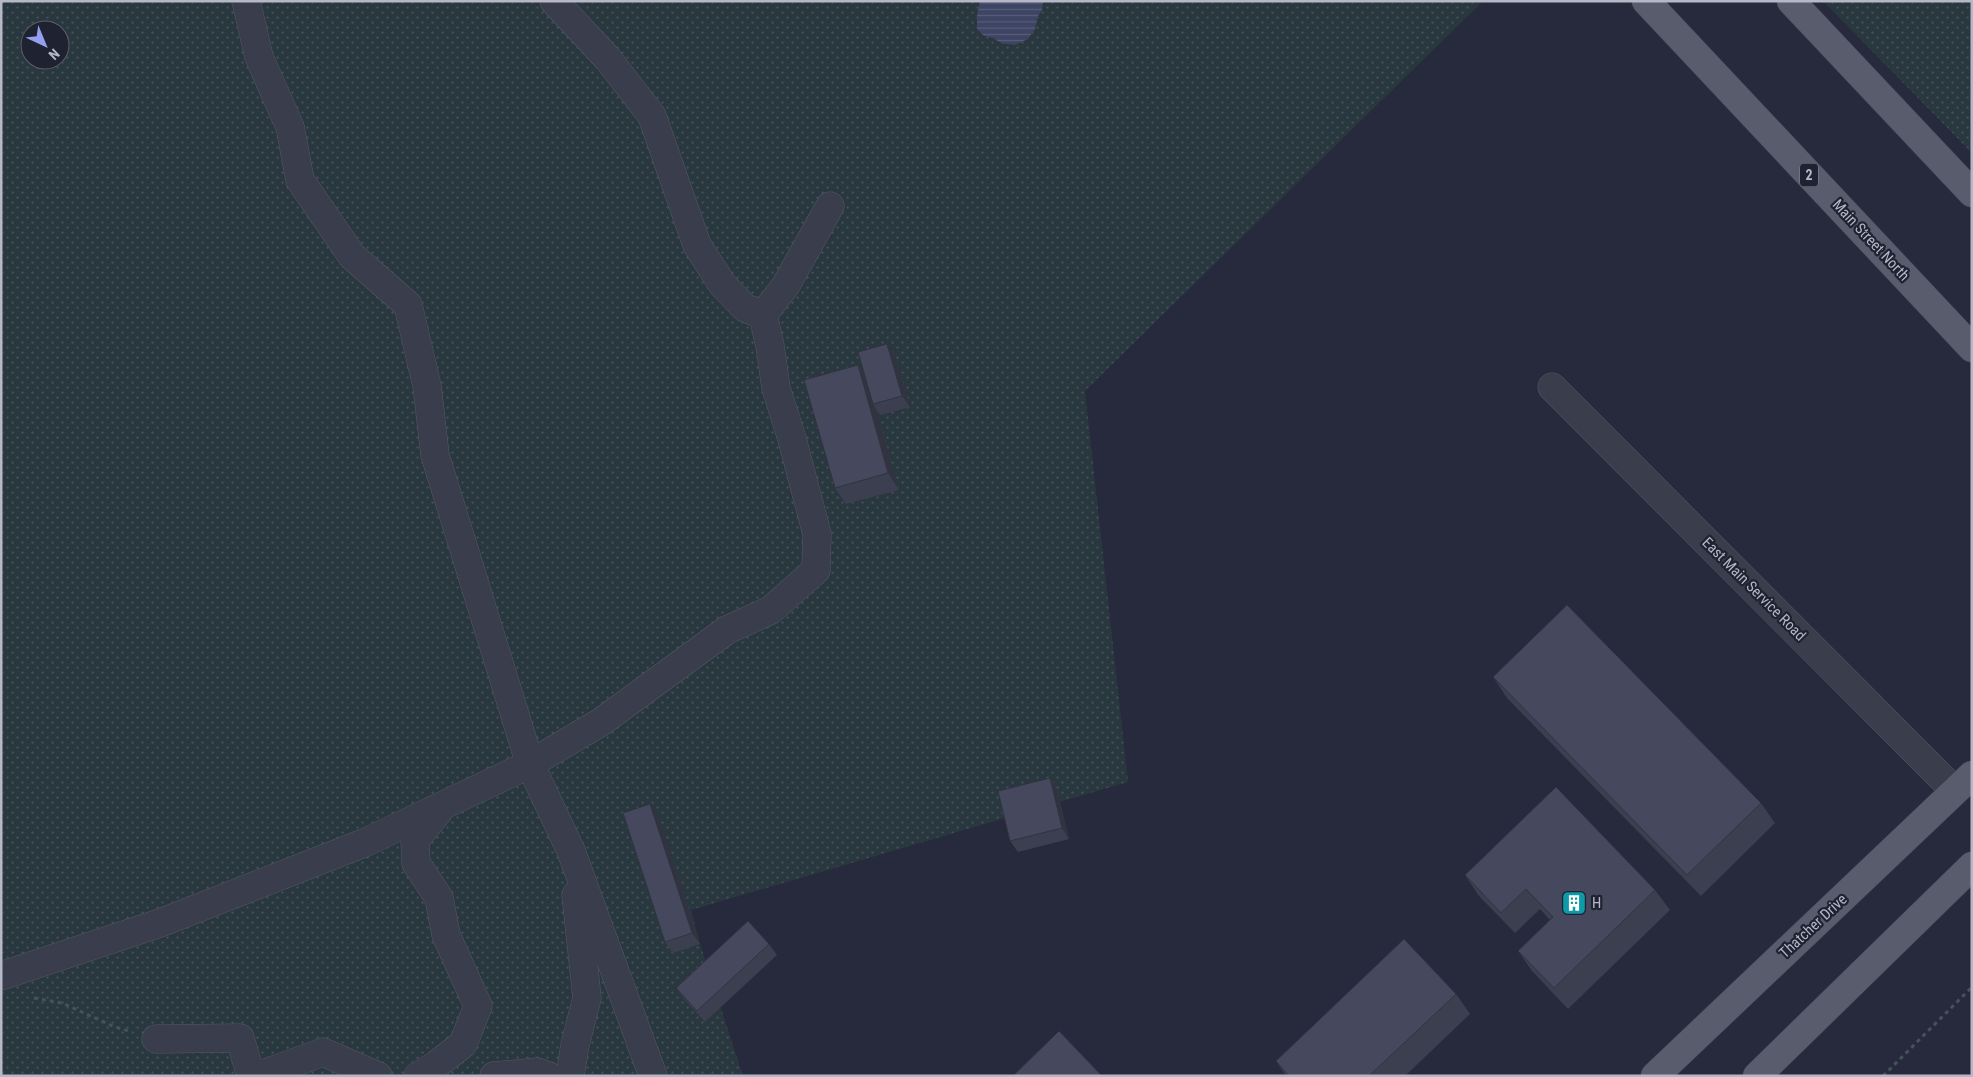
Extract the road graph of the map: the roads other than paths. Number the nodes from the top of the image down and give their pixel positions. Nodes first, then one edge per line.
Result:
1 (246, 1) edge
2 (554, 1) edge
3 (1646, 1) edge
4 (1790, 1) edge
5 (1972, 193) edge
6 (830, 206) dead end
7 (763, 315) junction
8 (1972, 348) edge
9 (1552, 387) dead end
10 (530, 764) junction
11 (1963, 783) edge
12 (442, 806) junction
13 (571, 852) junction
14 (1972, 866) edge
15 (1, 976) edge
16 (156, 1039) road end
17 (251, 1076) edge
18 (258, 1076) edge
19 (378, 1076) edge
20 (418, 1076) edge
21 (494, 1076) edge
22 (548, 1076) edge
23 (570, 1076) edge
24 (653, 1076) edge
25 (1655, 1076) edge
26 (1757, 1076) edge

1 - 10 street
2 - 7 street
3 - 8 main road, Main Street North / 2
4 - 5 main road
6 - 7 street
7 - 10 street
9 - 11 street, East Main Service Road
10 - 12 street
10 - 13 street
11 - 25 main road, Thatcher Drive
12 - 15 street
12 - 20 street
13 - 23 street
13 - 24 street
14 - 26 main road
16 - 17 street
18 - 19 street
21 - 22 street

